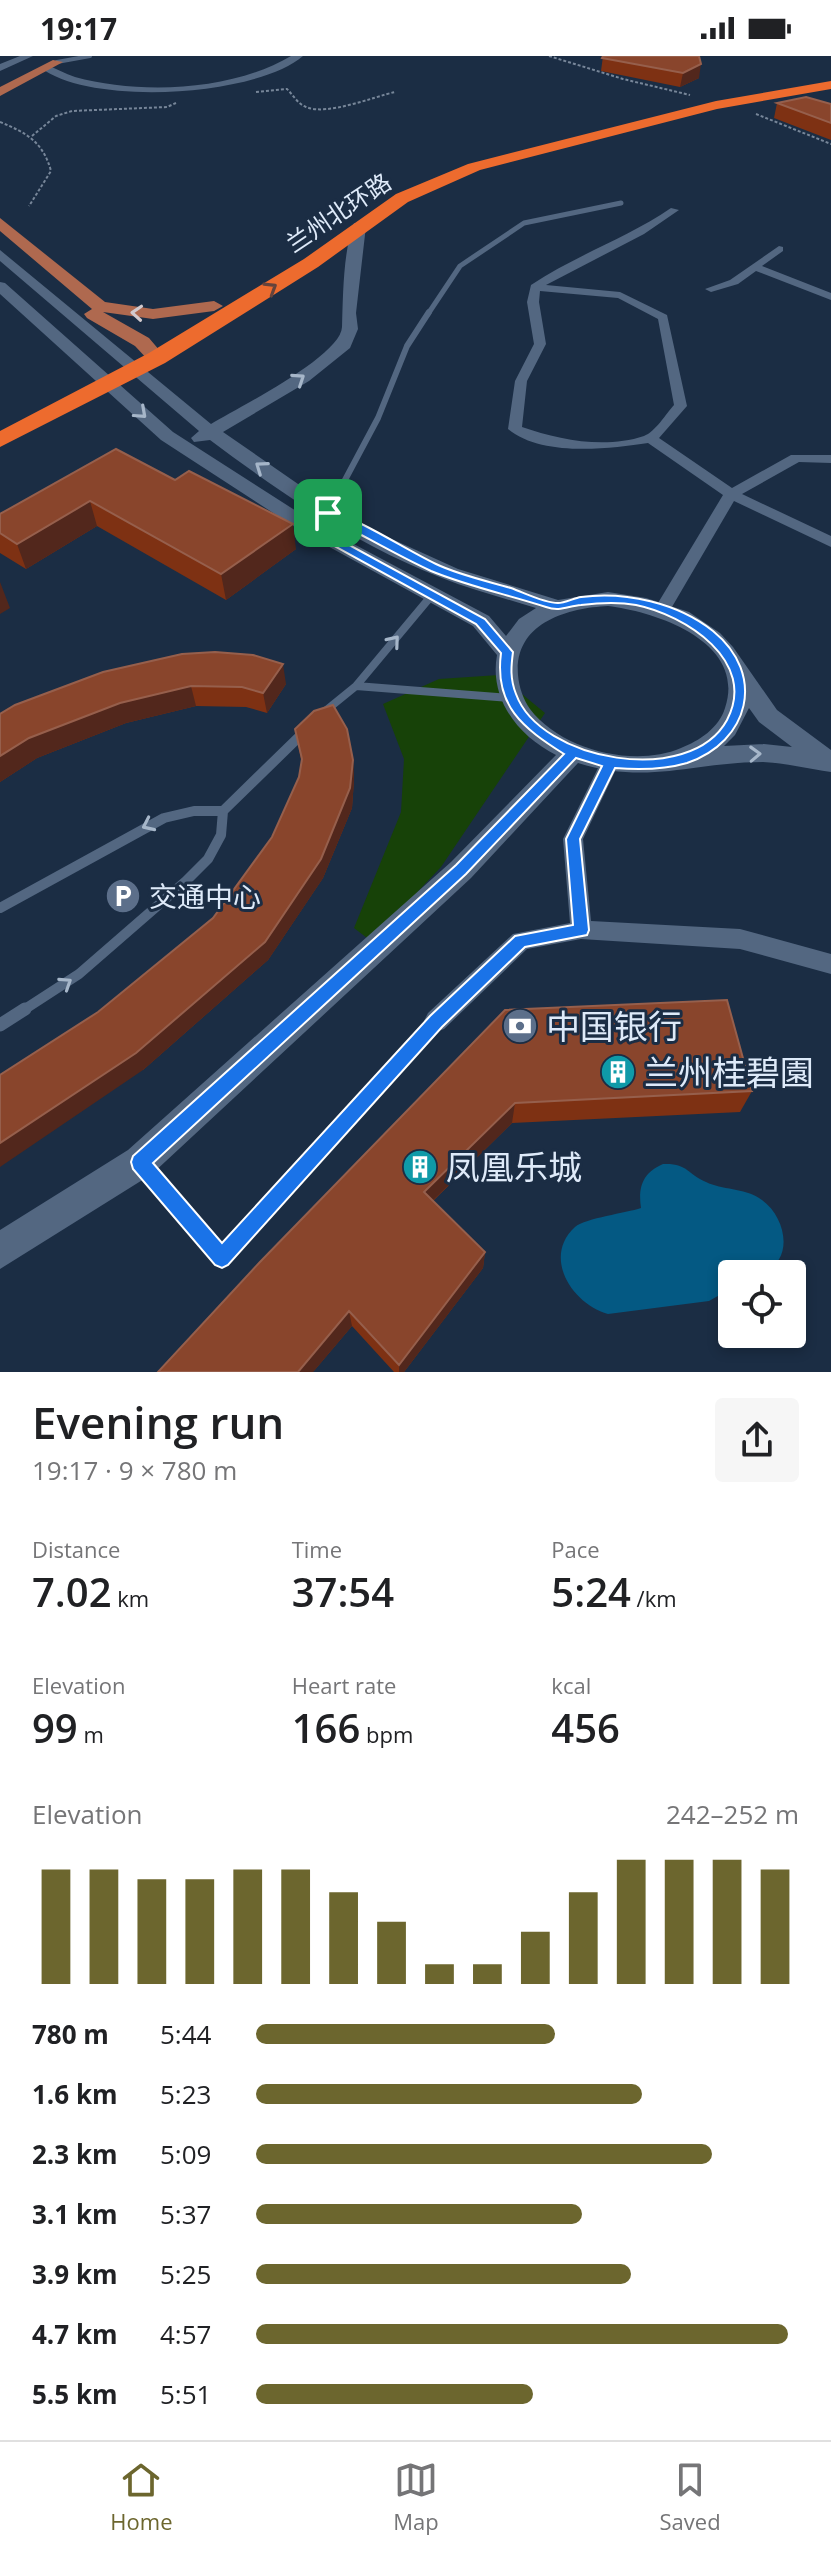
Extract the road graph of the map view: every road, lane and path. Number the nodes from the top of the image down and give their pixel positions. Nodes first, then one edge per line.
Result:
1 (9, 56) edge
2 (90, 56) edge
3 (278, 56) edge
4 (298, 56) edge
5 (0, 60) edge
6 (42, 60) edge
7 (0, 68) edge
8 (831, 78) edge
9 (831, 85) edge
10 (0, 86) edge
11 (0, 92) edge
12 (251, 92) dead end
13 (395, 92) dead end
14 (176, 103) dead end
15 (0, 122) edge
16 (604, 128) junction
17 (32, 136) junction
18 (621, 203) dead end
19 (29, 206) dead end
20 (674, 210) dead end
21 (0, 223) edge
22 (359, 226) junction
23 (0, 237) edge
24 (779, 249) dead end
25 (0, 254) edge
26 (755, 267) junction
27 (0, 286) edge
28 (535, 287) junction
29 (711, 289) dead end
30 (831, 297) edge
31 (214, 306) junction
32 (150, 350) junction
33 (0, 419) edge
34 (205, 428) junction
35 (651, 439) junction
36 (0, 440) edge
37 (176, 442) junction
38 (831, 459) edge
39 (731, 494) junction
40 (328, 513) junction
41 (311, 529) junction
42 (831, 542) edge
43 (432, 595) junction
44 (557, 607) junction
45 (663, 608) junction
46 (507, 652) junction
47 (738, 676) junction
48 (356, 686) junction
49 (510, 698) junction
50 (319, 717) edge
51 (308, 728) edge
52 (573, 753) junction
53 (684, 758) junction
54 (828, 761) edge
55 (610, 763) junction
56 (223, 811) junction
57 (0, 908) edge
58 (581, 930) junction
59 (831, 964) edge
60 (436, 1021) joint
61 (0, 1025) edge
62 (140, 1162) junction
63 (0, 1251) edge

1 - 5 main road
2 - 6 lane
3 - 6 main road
4 - 6 main road
6 - 7 main road
6 - 10 main road
6 - 11 main road
8 - 16 highway, 兰州北环路
9 - 16 highway, 兰州北环路
12 - 13 path
14 - 17 path
15 - 17 path
16 - 22 highway, 兰州北环路
16 - 31 highway, 兰州北环路
17 - 19 path
18 - 40 lane
20 - 28 street
31 -> 21 main road
32 -> 22 highway, 兰州北环路
34 -> 22 main road
23 - 32 main road
24 - 26 street
25 - 34 main road
26 - 29 street
26 - 30 street
27 -> 37 main road
28 - 35 street
28 - 35 street
31 - 32 highway, 兰州北环路
32 - 33 highway, 兰州北环路
32 - 36 highway, 兰州北环路
34 - 37 main road
40 -> 34 main road
35 - 39 street
37 - 41 main road
38 - 39 street
39 - 42 street
39 - 45 street
40 - 41 lane
40 - 44 main road
41 - 43 main road
43 - 46 main road
48 -> 43 lane
44 - 45 main road
44 - 46 main road
45 - 47 main road
46 - 49 main road
47 - 53 main road
47 - 54 main road
48 - 49 lane
48 - 50 lane
49 - 52 main road
51 - 56 lane
52 - 55 main road
52 - 62 main road
53 -> 54 main road
53 - 55 main road
55 - 58 street
56 -> 57 lane
61 -> 56 lane
58 - 59 street
58 - 60 street
60 - 62 lane
62 - 63 main road

